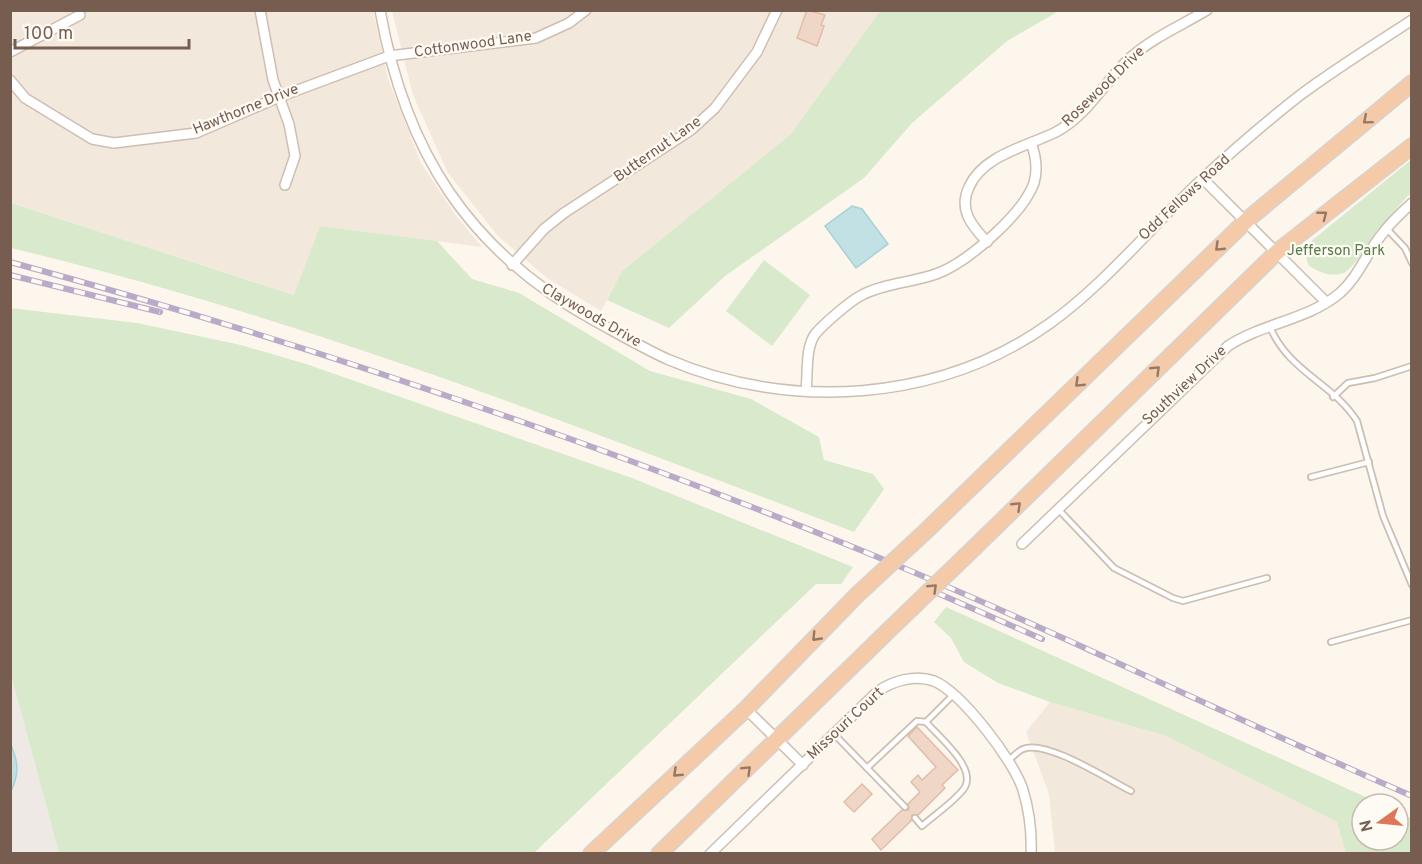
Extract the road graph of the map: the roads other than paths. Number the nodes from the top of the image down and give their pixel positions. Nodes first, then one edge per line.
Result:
1 (260, 10) edge
2 (380, 10) edge
3 (586, 10) edge
4 (777, 10) edge
5 (1208, 10) edge
6 (80, 15) dead end
7 (1412, 20) edge
8 (10, 52) edge
9 (389, 56) junction
10 (10, 80) edge
11 (1412, 83) edge
12 (279, 97) junction
13 (1031, 142) junction
14 (1412, 146) edge
15 (1203, 179) junction
16 (285, 185) dead end
17 (1412, 203) edge
18 (1246, 220) junction
19 (1386, 229) junction
20 (987, 242) junction
21 (1277, 252) junction
22 (1412, 263) edge
23 (512, 265) junction
24 (1326, 302) junction
25 (1269, 326) junction
26 (1412, 366) edge
27 (959, 371) joint
28 (806, 391) junction
29 (1333, 397) junction
30 (1369, 462) junction
31 (1311, 477) dead end
32 (1058, 509) junction
33 (1022, 544) dead end
34 (1267, 578) dead end
35 (1412, 585) edge
36 (1412, 620) edge
37 (1331, 642) dead end
38 (952, 696) junction
39 (746, 709) junction
40 (926, 723) junction
41 (834, 734) junction
42 (777, 741) junction
43 (1009, 760) junction
44 (803, 765) junction
45 (867, 768) junction
46 (1131, 791) dead end
47 (905, 807) dead end
48 (915, 818) dead end
49 (591, 854) edge
50 (659, 854) edge
51 (710, 854) edge
52 (1031, 854) edge

1 - 12 street
2 - 9 street, Claywoods Drive
3 - 9 street, Cottonwood Lane
4 - 23 street, Butternut Lane
5 - 13 street, Rosewood Drive
6 - 8 street
7 - 15 street, Odd Fellows Road
9 - 12 street, Hawthorne Drive
9 - 23 street, Claywoods Drive
10 - 12 street, Hawthorne Drive
11 -> 18 highway
12 - 16 street
13 - 20 street
13 - 20 street, Rosewood Drive
21 -> 14 highway
15 - 18 street
15 - 27 street, Odd Fellows Road
17 - 19 street, Southview Drive
18 - 21 street
18 -> 39 highway, bridge
19 - 22 lane
19 - 24 street, Southview Drive
20 - 28 street
21 - 24 street
42 -> 21 highway, bridge
23 - 28 street, Claywoods Drive
24 - 25 street, Southview Drive
25 - 29 lane
25 - 32 street, Southview Drive
26 - 29 lane
27 - 28 street, Claywoods Drive
29 - 30 lane
30 - 31 lane
30 - 35 lane
32 - 33 street, Southview Drive
32 - 34 lane
36 - 37 lane
38 - 40 lane
38 - 41 street, Missouri Court
38 - 43 street, Missouri Court
39 - 42 street, Missouri Court
39 -> 49 highway
40 - 45 lane
40 - 48 lane
41 - 44 street, Missouri Court
41 - 45 lane
42 - 44 street, Missouri Court
50 -> 42 highway
43 - 46 lane
43 - 52 street, Missouri Court
44 - 51 street, Missouri Court
45 - 47 lane

